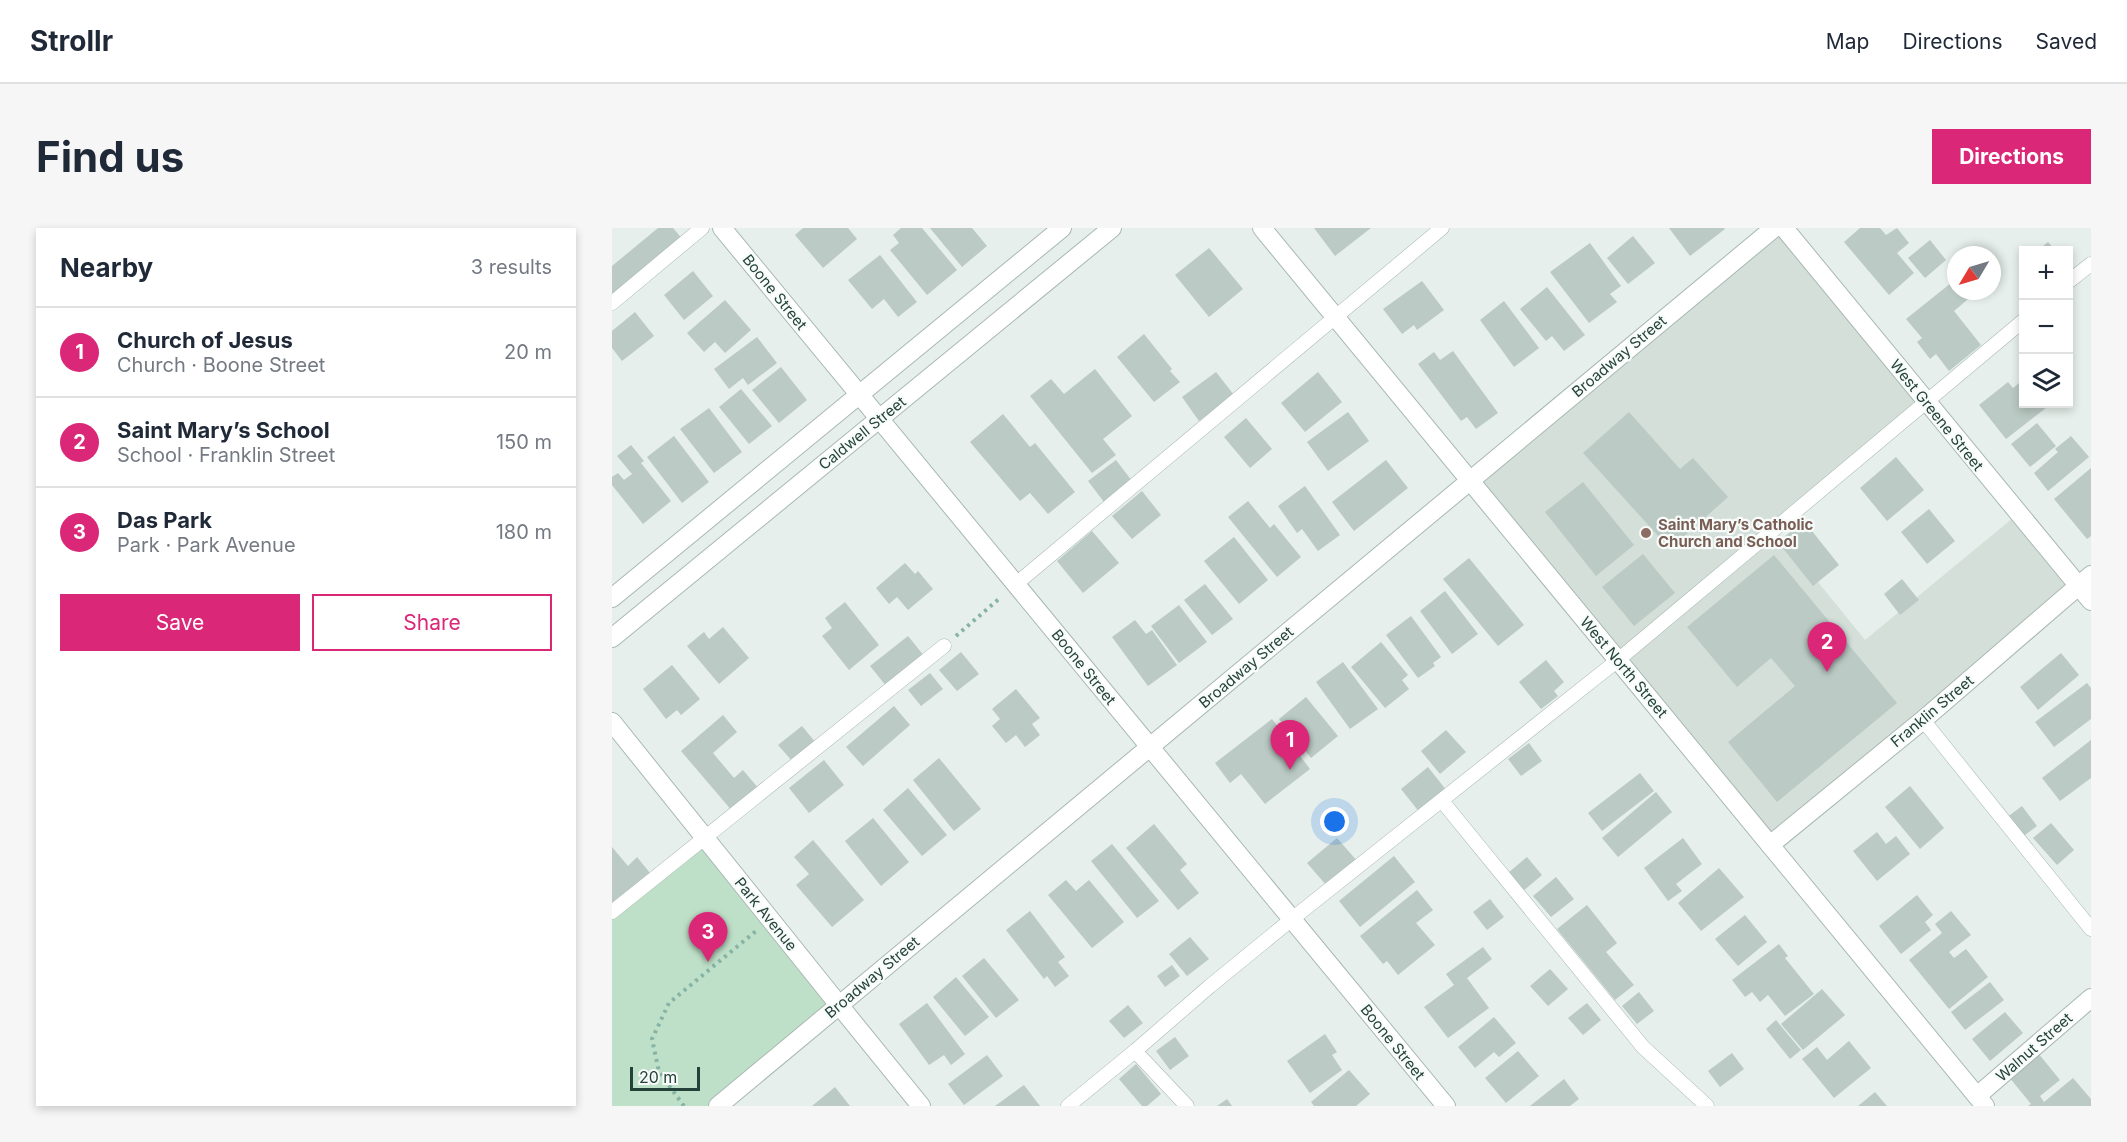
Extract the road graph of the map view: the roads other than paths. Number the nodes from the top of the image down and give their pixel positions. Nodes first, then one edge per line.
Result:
1 (702, 228) edge
2 (722, 228) edge
3 (1062, 228) edge
4 (1112, 228) edge
5 (1262, 228) edge
6 (1442, 228) edge
7 (1774, 228) edge
8 (1784, 228) edge
9 (2089, 268) edge
10 (2073, 279) edge
11 (612, 303) edge
12 (1335, 317) junction
13 (2019, 324) edge
14 (859, 394) junction
15 (1926, 401) junction
16 (879, 418) junction
17 (1470, 481) junction
18 (2085, 580) edge
19 (1016, 584) junction
20 (612, 598) edge
21 (2091, 601) edge
22 (612, 638) edge
23 (944, 646) road end
24 (1618, 660) junction
25 (1923, 720) junction
26 (612, 722) edge
27 (1150, 746) junction
28 (1442, 801) junction
29 (705, 838) junction
30 (1770, 845) junction
31 (612, 912) edge
32 (1292, 919) junction
33 (2091, 929) edge
34 (2091, 998) edge
35 (839, 1005) junction
36 (1135, 1051) junction
37 (1981, 1101) edge
38 (718, 1106) edge
39 (921, 1106) edge
40 (1068, 1106) edge
41 (1187, 1106) edge
42 (1446, 1106) edge
43 (1707, 1106) edge

1 - 11 lane
2 - 14 street, Boone Street
3 - 14 street, Caldwell Street
4 - 16 street, Caldwell Street
5 - 12 street, West North Street
6 - 12 lane
7 - 17 street, Broadway Street
8 - 15 street, West Greene Street
9 - 10 lane
12 - 17 street, West North Street
12 - 19 lane
13 - 15 lane
14 - 16 street, Boone Street
14 - 20 street, Caldwell Street
15 - 18 street, West Greene Street
15 - 24 lane
16 - 19 street, Boone Street
16 - 22 street, Caldwell Street
17 - 24 street, West North Street
17 - 27 street, Broadway Street
18 - 21 street, West Greene Street
18 - 25 street, Franklin Street
19 - 27 street, Boone Street
23 - 29 lane
24 - 28 lane
24 - 30 street, West North Street
25 - 30 street, Franklin Street
25 - 33 lane
26 - 29 street, Park Avenue
27 - 32 street, Boone Street
27 - 35 street, Broadway Street
28 - 32 lane
28 - 43 lane
29 - 31 lane
29 - 35 street, Park Avenue
30 - 37 street, West North Street
32 - 36 lane
32 - 42 street, Boone Street
34 - 37 street, Walnut Street
35 - 38 street, Broadway Street
35 - 39 street, Park Avenue
36 - 40 lane
36 - 41 lane

